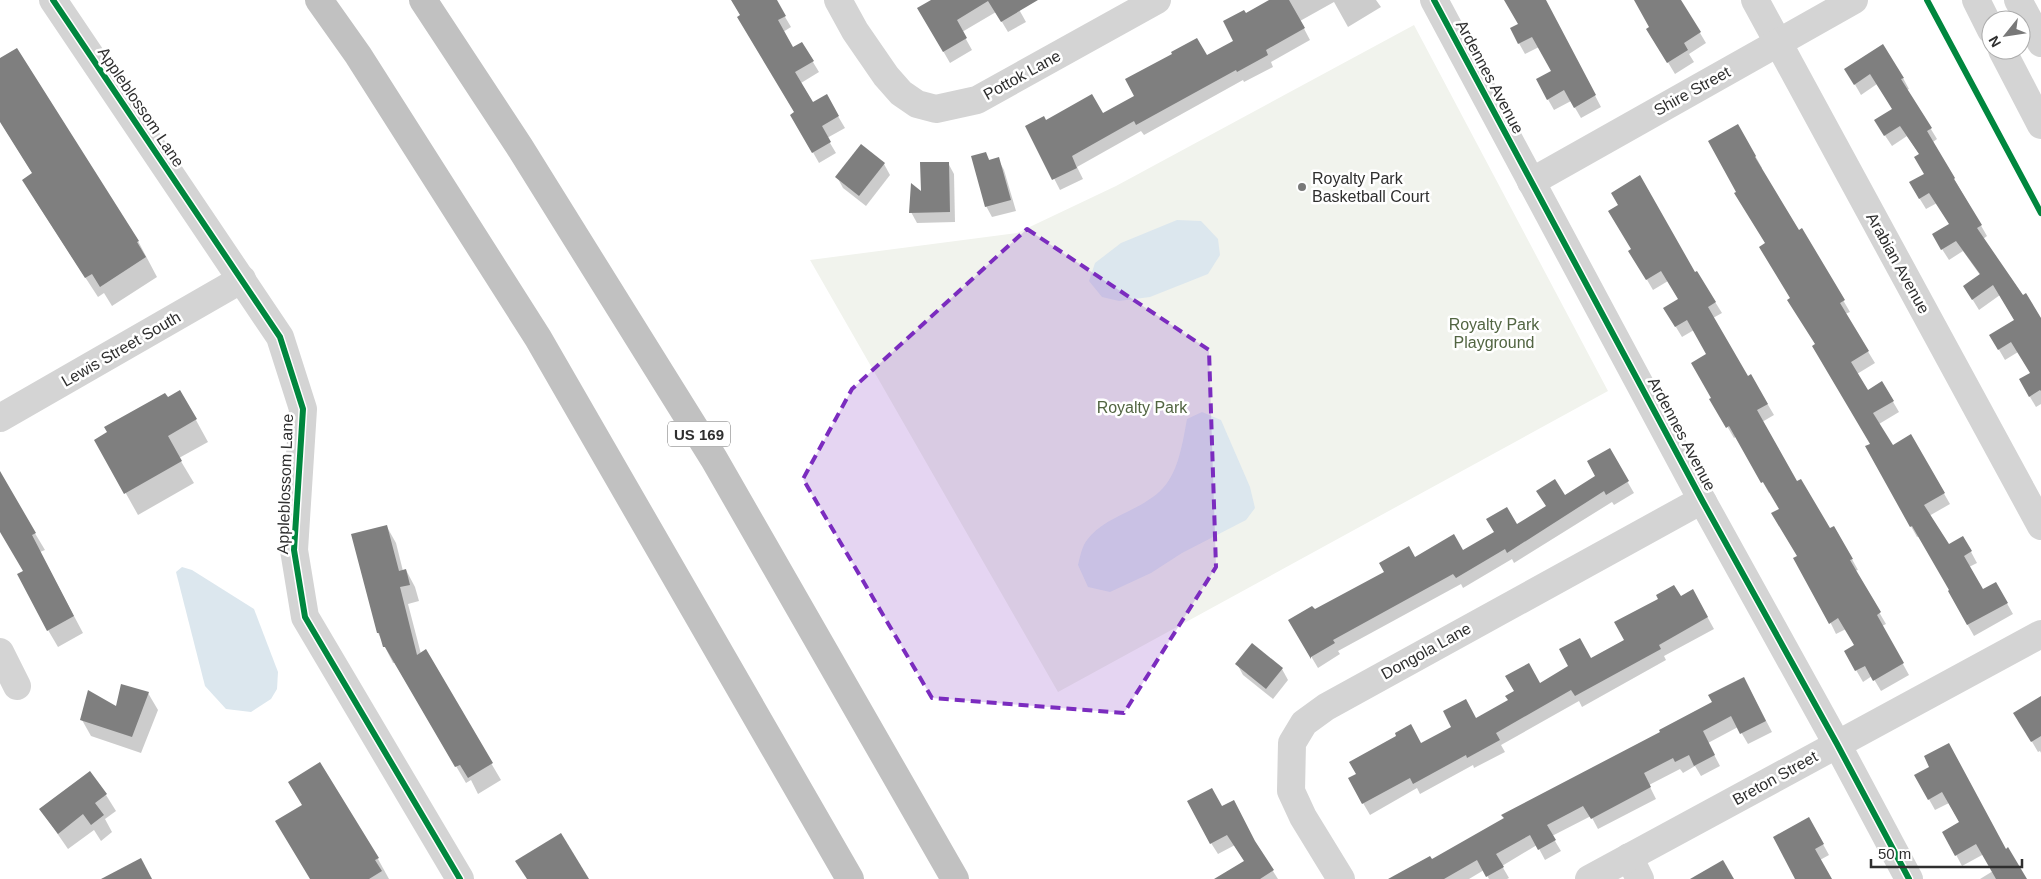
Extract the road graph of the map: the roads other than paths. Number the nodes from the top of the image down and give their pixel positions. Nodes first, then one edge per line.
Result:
1 (53, 0) edge
2 (319, 0) edge
3 (423, 0) edge
4 (838, 0) edge
5 (1157, 0) edge
6 (1434, 0) edge
7 (1755, 0) edge
8 (1854, 0) edge
9 (2018, 0) edge
10 (1778, 42) junction
11 (2041, 43) edge
12 (2007, 60) edge
13 (2041, 125) edge
14 (1530, 182) junction
15 (242, 279) junction
16 (0, 418) edge
17 (1703, 502) junction
18 (2041, 526) edge
19 (2041, 634) edge
20 (0, 652) edge
21 (17, 686) dead end
22 (1837, 744) junction
23 (1635, 868) edge
24 (460, 879) edge
25 (850, 879) edge
26 (955, 879) edge
27 (1341, 879) edge
28 (1589, 879) edge
29 (1909, 879) edge

1 - 15 street, Appleblossom Lane
2 - 25 highway
3 - 26 highway, US 169
4 - 5 street, Pottok Lane
6 - 14 street, Ardennes Avenue
7 - 10 street, Arabian Avenue
8 - 10 street, Shire Street
9 - 11 street
10 - 14 street, Shire Street
10 - 18 street, Arabian Avenue
12 - 13 street
14 - 17 street, Ardennes Avenue
15 - 16 street, Lewis Street South
15 - 24 street, Appleblossom Lane
17 - 22 street, Ardennes Avenue
17 - 27 street, Dongola Lane
19 - 22 street, Breton Street
20 - 21 street
22 - 23 street, Breton Street
22 - 29 street, Ardennes Avenue
23 - 28 street, Breton Street

